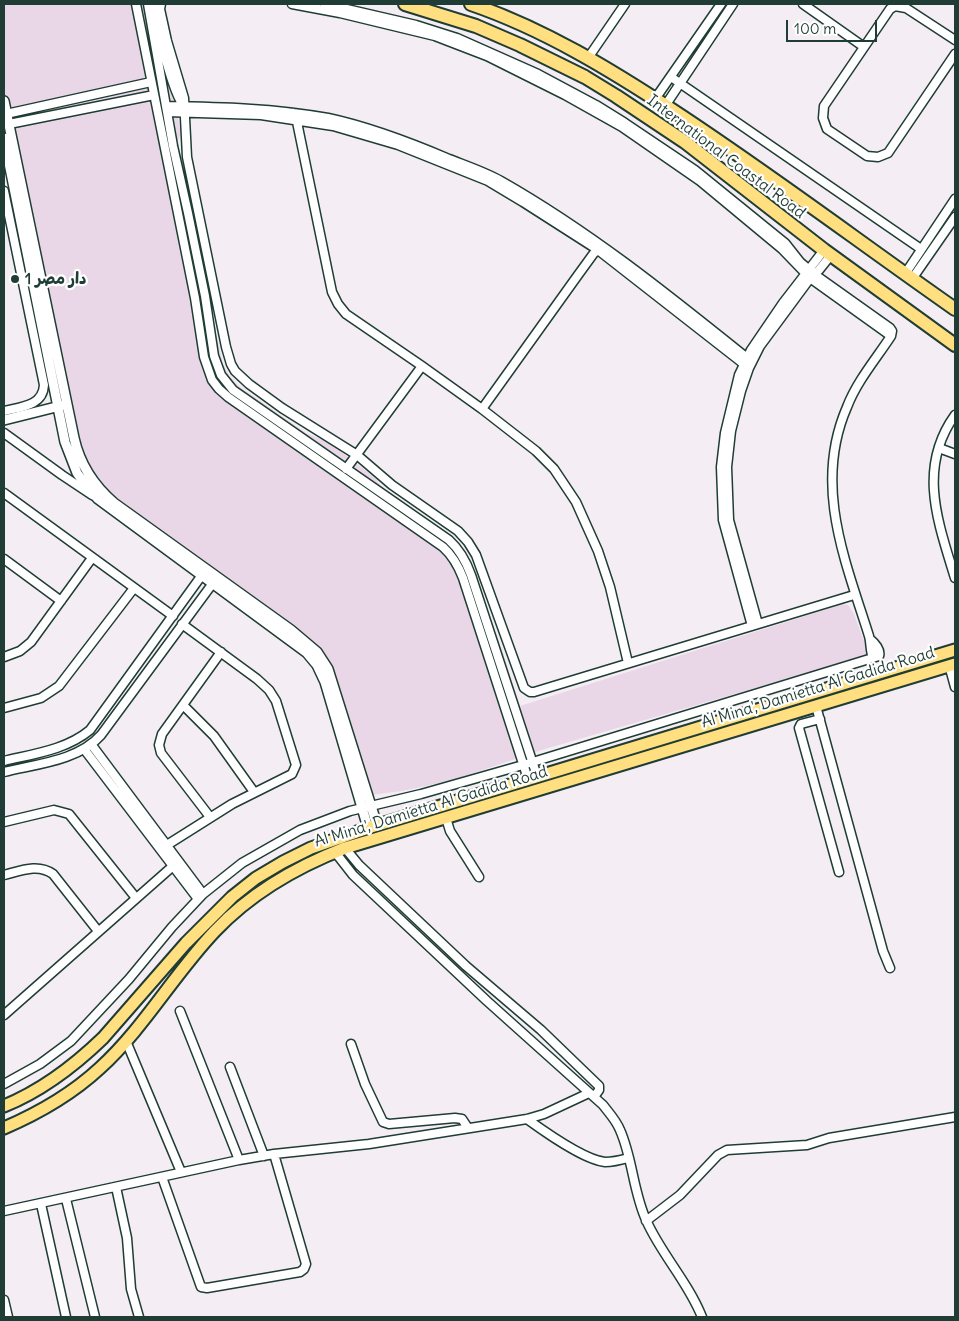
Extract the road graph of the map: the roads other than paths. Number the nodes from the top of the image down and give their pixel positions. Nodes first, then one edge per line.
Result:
1 (136, 4) edge
2 (148, 4) edge
3 (154, 4) edge
4 (161, 4) edge
5 (292, 4) edge
6 (325, 4) edge
7 (405, 4) edge
8 (471, 4) edge
9 (625, 4) edge
10 (721, 4) edge
11 (733, 4) edge
12 (803, 4) edge
13 (955, 40) edge
14 (864, 47) junction
15 (955, 54) edge
16 (588, 58) junction
17 (160, 72) junction
18 (671, 77) junction
19 (151, 78) junction
20 (680, 83) junction
21 (154, 95) junction
22 (4, 101) edge
23 (660, 102) junction
24 (167, 109) junction
25 (184, 110) junction
26 (6, 114) junction
27 (295, 116) junction
28 (8, 124) junction
29 (171, 134) junction
30 (162, 136) junction
31 (4, 145) edge
32 (726, 147) junction
33 (744, 159) junction
34 (714, 164) junction
35 (730, 176) junction
36 (4, 191) edge
37 (955, 199) edge
38 (955, 217) edge
39 (602, 248) junction
40 (920, 249) junction
41 (828, 253) junction
42 (809, 274) junction
43 (908, 276) junction
44 (955, 309) edge
45 (955, 345) edge
46 (748, 363) junction
47 (422, 366) junction
48 (63, 406) junction
49 (482, 409) junction
50 (4, 411) edge
51 (955, 415) edge
52 (4, 420) edge
53 (4, 433) edge
54 (939, 448) junction
55 (955, 454) edge
56 (359, 458) junction
57 (349, 471) junction
58 (4, 493) edge
59 (98, 499) junction
60 (92, 558) junction
61 (4, 559) edge
62 (954, 566) edge
63 (202, 575) junction
64 (955, 578) edge
65 (213, 583) junction
66 (134, 588) junction
67 (854, 595) junction
68 (61, 601) junction
69 (245, 602) junction
70 (173, 616) junction
71 (182, 624) junction
72 (755, 625) junction
73 (955, 650) edge
74 (221, 652) junction
75 (4, 657) edge
76 (628, 664) junction
77 (952, 664) edge
78 (954, 678) edge
79 (955, 687) edge
80 (183, 705) junction
81 (816, 706) junction
82 (4, 708) edge
83 (820, 719) junction
84 (91, 744) junction
85 (84, 749) junction
86 (610, 754) junction
87 (598, 758) junction
88 (4, 761) edge
89 (527, 763) junction
90 (613, 767) junction
91 (602, 771) junction
92 (4, 772) edge
93 (533, 778) junction
94 (254, 792) junction
95 (367, 807) junction
96 (210, 817) junction
97 (446, 818) junction
98 (4, 822) edge
99 (372, 826) junction
100 (167, 845) junction
101 (340, 850) junction
102 (173, 866) junction
103 (839, 872) dead end
104 (4, 875) edge
105 (479, 877) dead end
106 (201, 897) junction
107 (136, 898) junction
108 (98, 931) junction
109 (890, 968) dead end
110 (180, 1011) dead end
111 (4, 1015) edge
112 (126, 1041) junction
113 (351, 1044) dead end
114 (230, 1067) dead end
115 (4, 1084) edge
116 (591, 1095) junction
117 (4, 1106) edge
118 (955, 1117) edge
119 (527, 1119) junction
120 (407, 1123) junction
121 (4, 1128) edge
122 (468, 1128) junction
123 (410, 1137) junction
124 (274, 1154) junction
125 (264, 1156) junction
126 (628, 1158) junction
127 (239, 1160) junction
128 (181, 1172) junction
129 (162, 1177) junction
130 (116, 1187) junction
131 (66, 1199) junction
132 (42, 1204) junction
133 (4, 1211) edge
134 (646, 1221) junction
135 (4, 1300) edge
136 (8, 1317) edge
137 (66, 1317) edge
138 (94, 1317) edge
139 (139, 1317) edge
140 (702, 1317) edge

1 - 19 street
2 - 17 street
3 - 25 street
4 - 25 street
5 - 42 street
6 - 42 street
7 - 34 highway, International Coastal Road
8 - 16 highway, International Coastal Road
9 - 16 street
10 - 18 street
11 - 20 street
12 - 14 street
13 - 14 street
14 - 15 street
16 - 23 highway, International Coastal Road
17 - 19 street
17 - 24 street
18 - 20 street
18 - 23 street
19 - 21 street
19 - 26 street
20 - 23 street
20 - 40 street
21 - 28 street
21 - 30 street
22 - 26 street
23 - 32 highway, International Coastal Road
24 - 25 street
24 - 29 street
25 - 27 street
25 - 56 street
26 - 28 street
27 - 39 street
27 - 47 street
28 - 48 street
29 - 30 street
29 - 57 street
30 - 89 street
31 - 48 street
32 - 33 highway, International Coastal Road
32 - 34 highway
33 - 35 highway
33 - 43 highway, International Coastal Road
34 - 35 highway, International Coastal Road
35 - 41 highway, International Coastal Road
36 - 50 street
37 - 40 street
38 - 43 street
39 - 46 street
39 - 49 street
40 - 43 street
41 - 42 street
41 - 45 highway, International Coastal Road
42 - 46 street
42 - 67 street
43 - 44 highway, International Coastal Road
46 - 72 street
47 - 49 street
47 - 56 street
48 - 52 street
48 - 59 street
48 - 69 street
49 - 76 street
51 - 54 street
53 - 59 street
54 - 55 street
54 - 62 street
56 - 57 street
56 - 76 street
57 - 89 street
58 - 60 street
59 - 63 street
60 - 66 street
60 - 68 street
61 - 68 street
62 - 64 street
63 - 65 street
63 - 70 street
65 - 69 street
65 - 71 street
66 - 70 street
66 - 82 street
67 - 72 street
67 - 89 street
68 - 75 street
69 - 95 street
70 - 88 street
71 - 74 street
71 - 84 street
72 - 76 street
73 - 86 main road, Al Mina', Damietta Al Gadida Road
74 - 80 street
74 - 94 street
77 - 78 street
77 - 81 main road, Al Mina', Damietta Al Gadida Road
78 - 79 street
80 - 94 street
80 - 96 street
81 - 83 street
81 - 90 main road, Al Mina', Damietta Al Gadida Road
83 - 103 street
83 - 109 street
84 - 85 street
84 - 100 street
85 - 92 street
85 - 102 street
86 - 87 main road, Al Mina', Damietta Al Gadida Road
86 - 90 main road
87 - 91 main road
87 - 93 main road, Al Mina', Damietta Al Gadida Road
89 - 93 street
89 - 95 street
90 - 91 main road, Al Mina', Damietta Al Gadida Road
91 - 97 main road, Al Mina', Damietta Al Gadida Road
93 - 99 main road, Al Mina', Damietta Al Gadida Road
94 - 96 street
95 - 99 street
95 - 106 street
96 - 100 street
97 - 101 main road, Al Mina', Damietta Al Gadida Road
97 - 105 street
98 - 107 street
99 - 117 main road, Al Mina', Damietta Al Gadida Road
100 - 106 street
101 - 112 main road, Al Mina', Damietta Al Gadida Road
101 - 116 street
101 - 116 street
102 - 106 street
102 - 107 street
104 - 108 street
106 - 115 street
107 - 108 street
108 - 111 street
110 - 127 street
112 - 121 main road, Al Mina', Damietta Al Gadida Road
112 - 128 street
113 - 120 street
114 - 125 street
116 - 119 street
116 - 126 street
118 - 134 street
119 - 122 street
119 - 126 street
120 - 122 street
120 - 123 street
122 - 123 street
123 - 124 street
124 - 125 street
124 - 129 street
125 - 127 street
126 - 134 street
127 - 128 street
128 - 129 street
129 - 130 street
130 - 131 street
130 - 139 street
131 - 132 street
131 - 138 street
132 - 133 street
132 - 137 street
134 - 140 street
135 - 136 street

